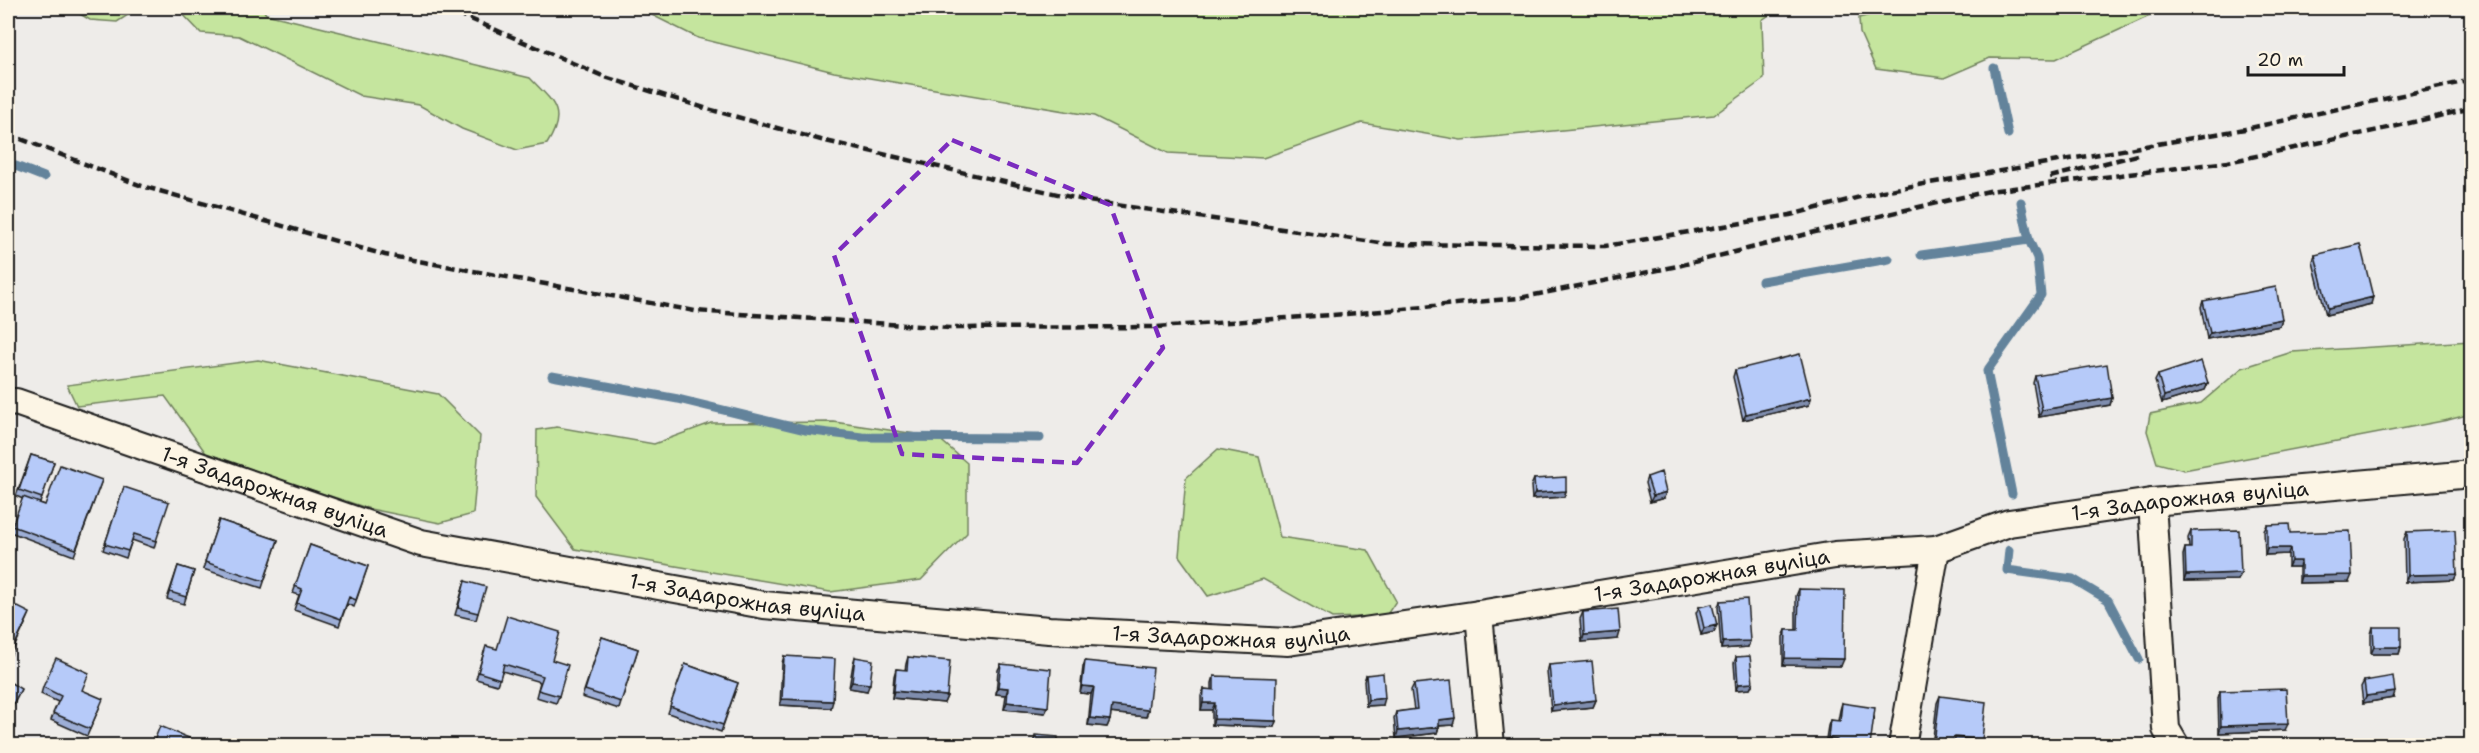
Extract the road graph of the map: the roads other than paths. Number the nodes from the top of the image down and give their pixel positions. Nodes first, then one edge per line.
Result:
1 (8, 402) edge
2 (2472, 474) edge
3 (2151, 501) junction
4 (1936, 549) junction
5 (1479, 614) junction
6 (1491, 746) edge
7 (1902, 746) edge
8 (2176, 746) edge

1 - 5 street, 1-я Задарожная вуліца
2 - 3 street, 1-я Задарожная вуліца
3 - 4 street, 1-я Задарожная вуліца
3 - 8 street
4 - 5 street, 1-я Задарожная вуліца
4 - 7 street
5 - 6 street

